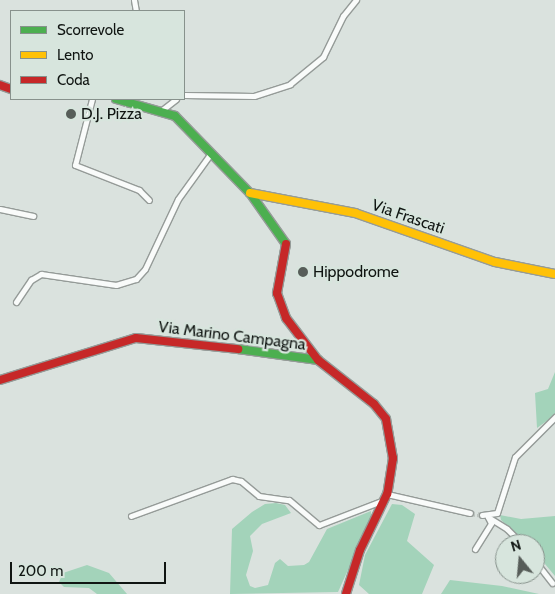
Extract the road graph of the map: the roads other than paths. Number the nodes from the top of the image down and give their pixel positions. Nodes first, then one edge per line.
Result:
1 (356, 0) edge
2 (185, 95) edge
3 (92, 100) edge
4 (120, 100) edge
5 (175, 100) edge
6 (162, 110) junction
7 (211, 153) junction
8 (250, 193) junction
9 (149, 200) dead end
10 (0, 209) edge
11 (33, 216) dead end
12 (555, 274) edge
13 (16, 302) dead end
14 (318, 360) junction
15 (0, 380) edge
16 (555, 417) edge
17 (386, 497) junction
18 (470, 513) tunnel mouth
19 (131, 516) dead end
20 (485, 516) junction
21 (512, 534) edge
22 (475, 549) dead end
23 (545, 574) edge
24 (552, 583) dead end
25 (346, 594) edge

1 - 2 street
3 - 9 street
4 - 6 main road
5 - 6 street
6 - 7 main road
7 - 8 main road
7 - 13 street
8 - 12 main road, Via Frascati
8 - 14 main road
10 - 11 street
14 - 15 main road, Via Marino Campagna
14 - 17 main road
16 - 20 street
17 - 18 street
17 - 19 street
17 - 25 main road
20 - 21 street
20 - 22 street
23 - 24 street

